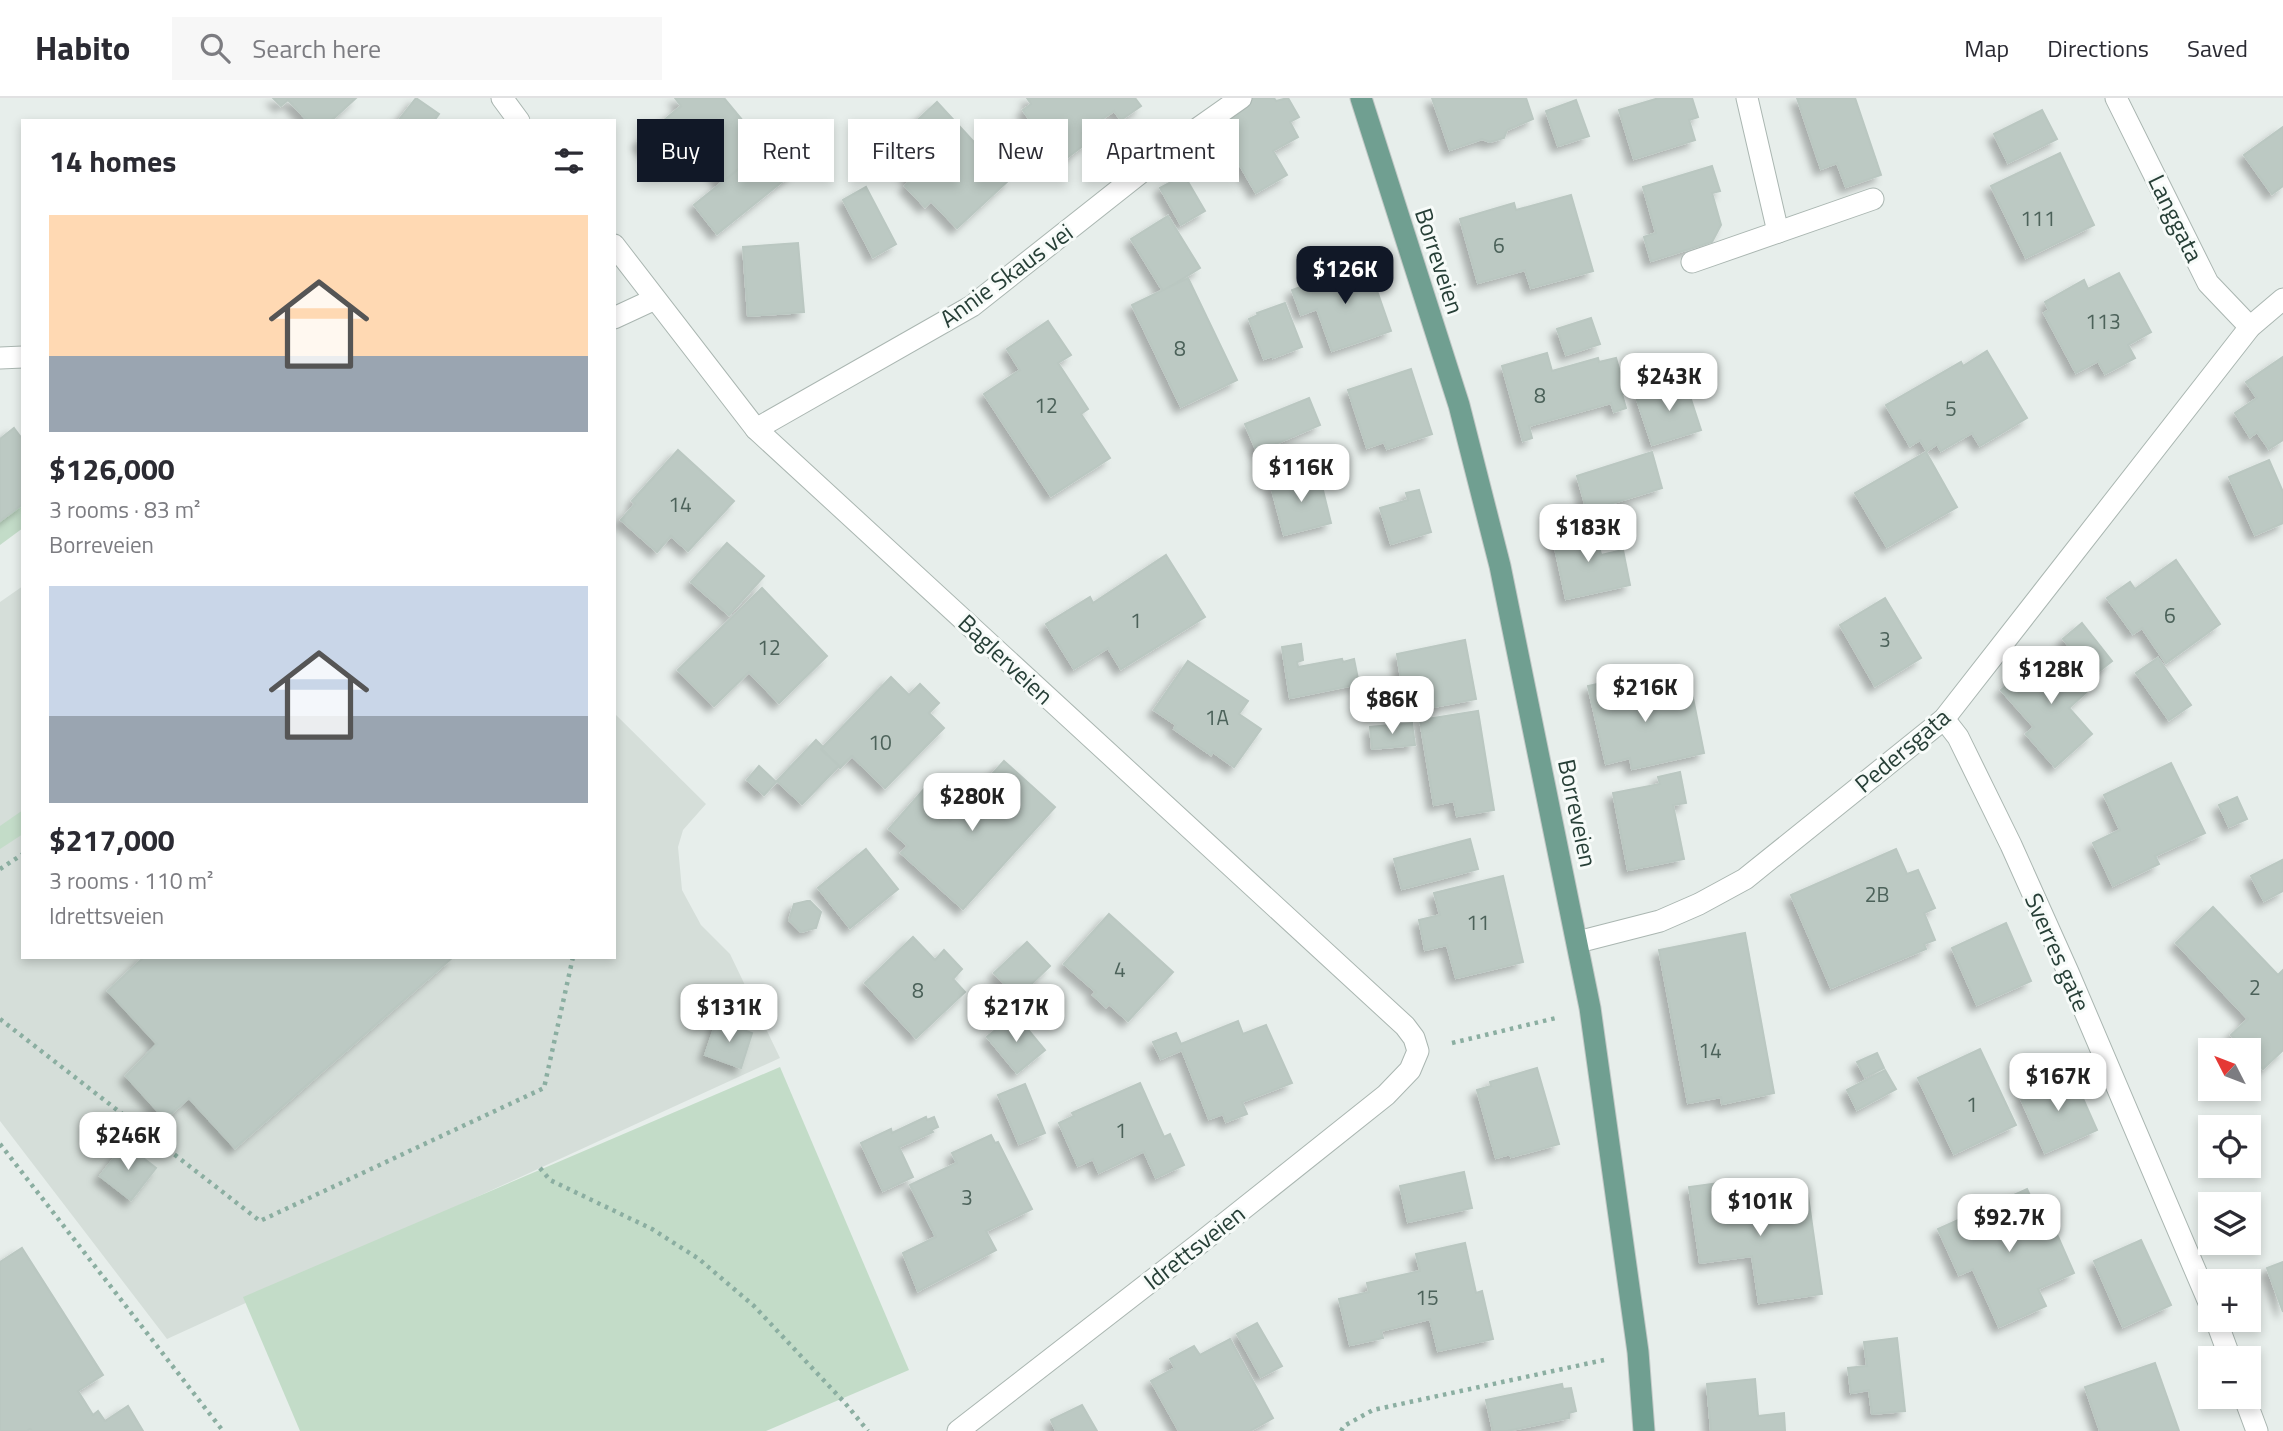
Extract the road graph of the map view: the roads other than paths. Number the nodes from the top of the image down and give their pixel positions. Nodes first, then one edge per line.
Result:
1 (502, 98) edge
2 (1241, 98) edge
3 (1361, 98) edge
4 (1747, 98) edge
5 (2116, 98) edge
6 (518, 119) edge
7 (1873, 199) dead end
8 (1778, 232) junction
9 (616, 248) edge
10 (1692, 261) dead end
11 (656, 299) junction
12 (2283, 299) edge
13 (616, 317) edge
14 (2250, 327) junction
15 (21, 357) edge
16 (0, 358) edge
17 (756, 429) junction
18 (1944, 719) junction
19 (1578, 942) junction
20 (1418, 1051) joint
21 (2198, 1277) edge
22 (2249, 1409) edge
23 (958, 1431) edge
24 (1644, 1431) edge
25 (2257, 1431) edge

1 - 6 street
2 - 17 street, Annie Skaus vei
3 - 19 main road, Borreveien
4 - 8 street
5 - 14 street, Langgata
7 - 8 street
8 - 10 street
9 - 11 street, Baglerveien
11 - 13 street
11 - 17 street, Baglerveien
12 - 14 street, Pedersgata
14 - 18 street, Pedersgata
15 - 16 street
17 - 20 street, Baglerveien
18 - 19 street, Pedersgata
18 - 21 street, Sverres gate
19 - 24 main road, Borreveien
20 - 23 street, Idrettsveien
22 - 25 street

